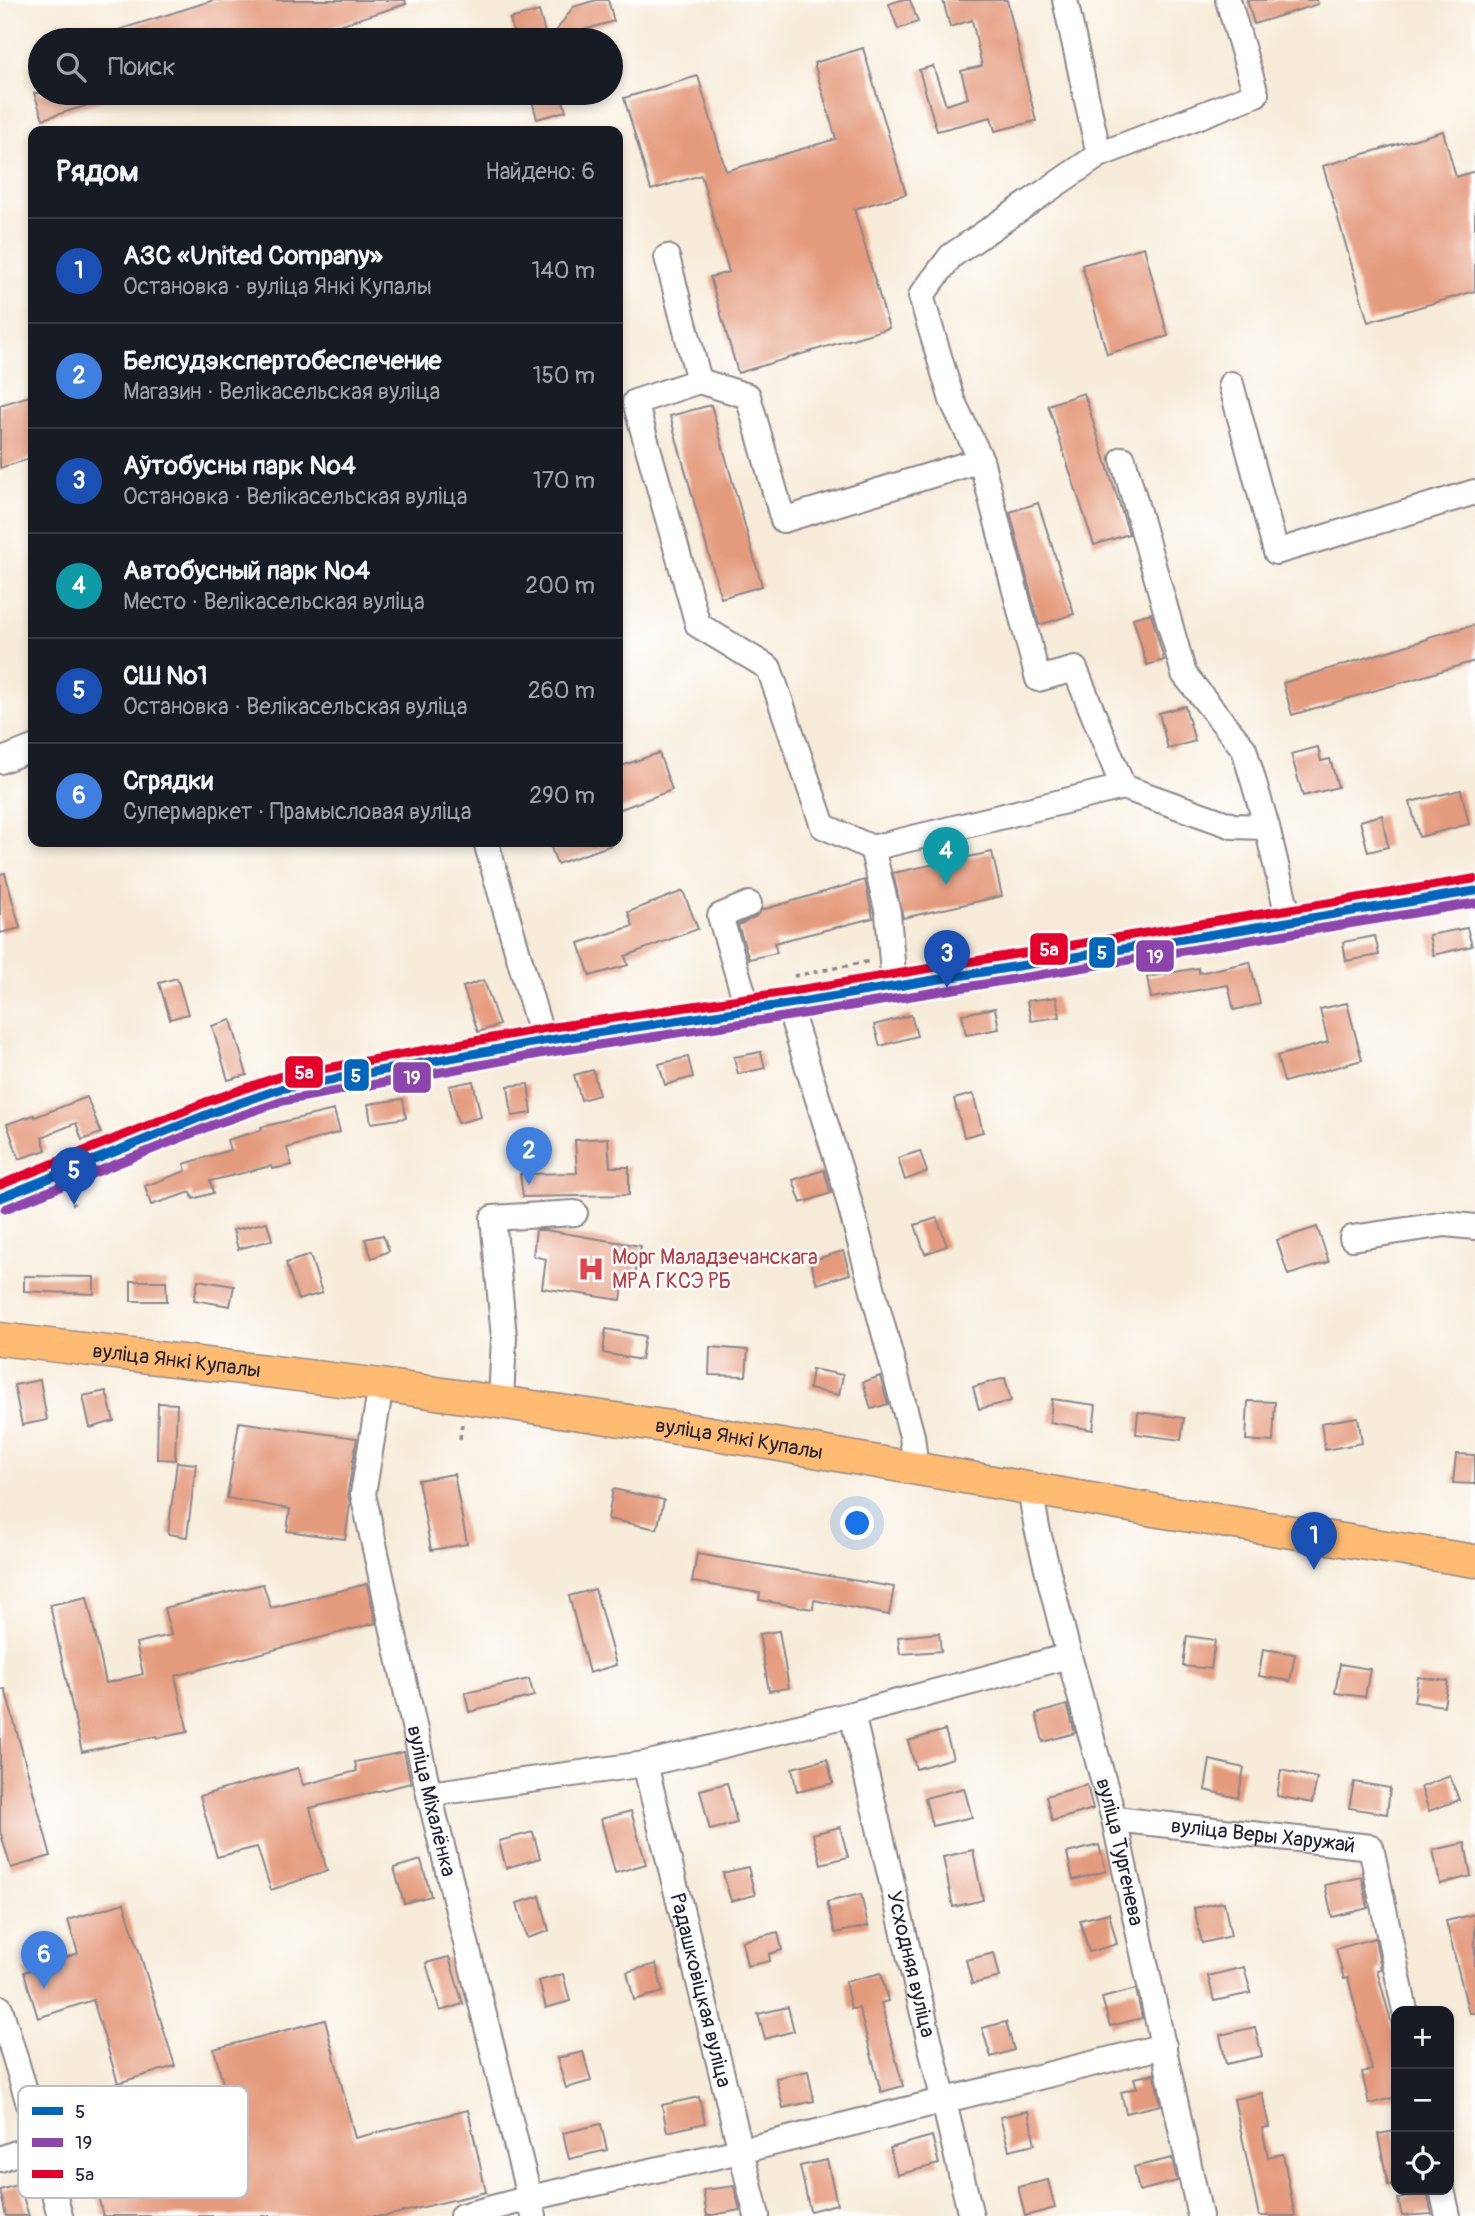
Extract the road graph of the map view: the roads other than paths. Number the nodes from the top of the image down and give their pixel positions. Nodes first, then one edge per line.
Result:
1 (1065, 0) edge
2 (1228, 0) edge
3 (1098, 155) junction
4 (667, 257) dead end
5 (699, 381) junction
6 (1231, 384) dead end
7 (1123, 459) dead end
8 (981, 460) junction
9 (1475, 492) edge
10 (28, 750) edge
11 (0, 761) edge
12 (1123, 787) junction
13 (1267, 827) junction
14 (487, 847) edge
15 (872, 848) junction
16 (1475, 891) edge
17 (749, 904) dead end
18 (1289, 920) junction
19 (894, 986) junction
20 (788, 1004) junction
21 (748, 1009) junction
22 (543, 1041) junction
23 (0, 1198) edge
24 (575, 1213) dead end
25 (1475, 1227) edge
26 (1352, 1238) dead end
27 (0, 1339) edge
28 (380, 1384) junction
29 (501, 1402) junction
30 (916, 1469) junction
31 (1030, 1489) junction
32 (1475, 1561) edge
33 (1069, 1656) junction
34 (852, 1714) junction
35 (645, 1764) junction
36 (429, 1794) junction
37 (1114, 1819) junction
38 (1404, 2006) edge
39 (0, 2008) edge
40 (1164, 2046) junction
41 (24, 2086) edge
42 (943, 2100) junction
43 (740, 2151) junction
44 (18, 2152) edge
45 (0, 2159) edge
46 (1443, 2195) edge
47 (55, 2198) edge
48 (532, 2207) edge
49 (60, 2216) edge
50 (462, 2216) edge
51 (757, 2216) edge
52 (971, 2216) edge
53 (1200, 2216) edge
54 (1448, 2216) edge

1 - 3 street
2 - 3 street
3 - 8 street
4 - 5 street
5 - 8 street
5 - 15 street
6 - 9 street
7 - 13 street
8 - 12 street
10 - 11 street
12 - 13 street
12 - 15 street
13 - 18 street
14 - 22 street
15 - 19 street
16 - 18 street
17 - 21 street
18 - 19 street
19 - 20 street
20 - 21 street
20 - 30 street
21 - 22 street
22 - 23 street
24 - 29 street
25 - 26 street
27 - 28 main road, вуліца Янкі Купалы
28 - 29 main road, вуліца Янкі Купалы
28 - 36 street, вуліца Міхалёнка
29 - 30 main road, вуліца Янкі Купалы
30 - 31 main road, вуліца Янкі Купалы
31 - 32 main road, вуліца Янкі Купалы
31 - 33 street, вуліца Тургенева
33 - 34 street
33 - 37 street, вуліца Тургенева
34 - 35 street
34 - 42 street, Усходняя вуліца
35 - 36 street
35 - 43 street, Радашковіцкая вуліца
36 - 48 street, вуліца Міхалёнка
37 - 38 street, вуліца Веры Харужай
37 - 40 street, вуліца Тургенева
39 - 41 street
40 - 42 street
40 - 53 street, вуліца Тургенева
42 - 43 street
42 - 52 street, Усходняя вуліца
43 - 48 street
43 - 51 street, Радашковіцкая вуліца
44 - 45 street
46 - 54 street
47 - 49 street
48 - 50 street

